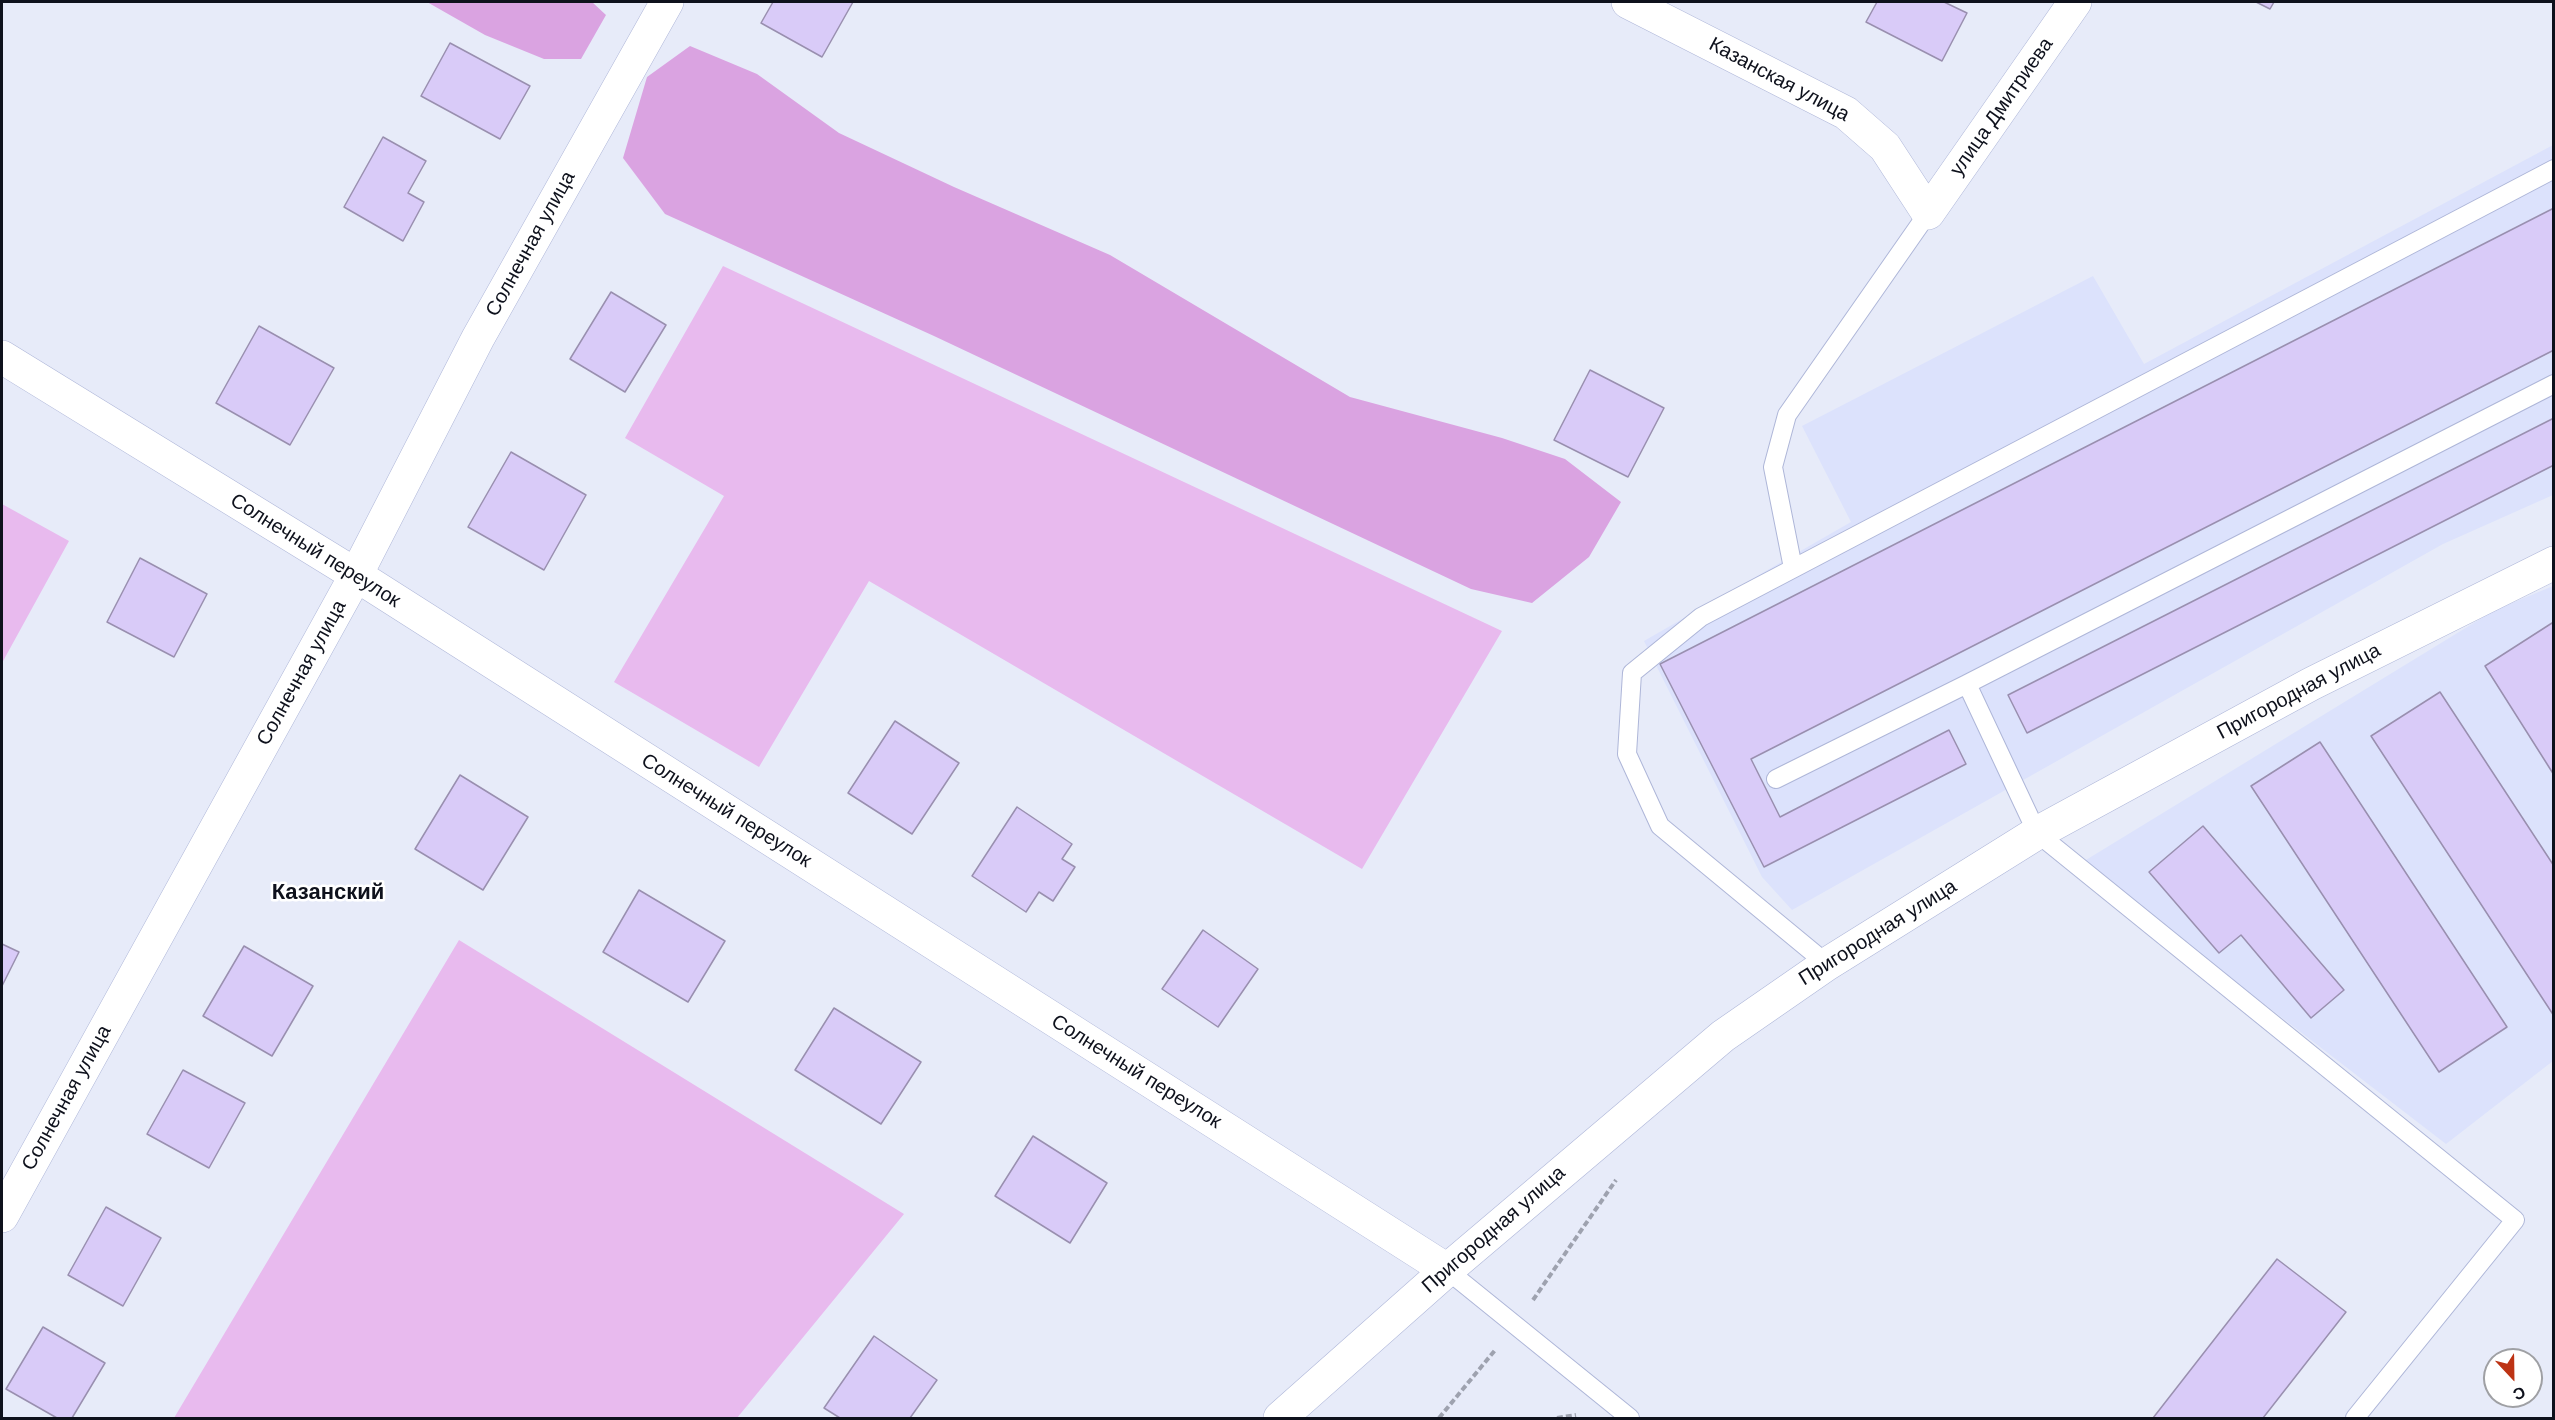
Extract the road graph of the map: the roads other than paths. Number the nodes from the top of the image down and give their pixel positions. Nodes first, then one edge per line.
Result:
1 (667, 2) edge
2 (1628, 2) edge
3 (2075, 2) edge
4 (2553, 169) edge
5 (1928, 213) junction
6 (2, 357) edge
7 (2553, 384) edge
8 (2553, 563) edge
9 (1793, 568) junction
10 (356, 575) junction
11 (1967, 684) junction
12 (1776, 779) dead end
13 (2037, 833) junction
14 (1827, 964) junction
15 (2, 1216) edge
16 (1447, 1270) junction
17 (1280, 1419) edge
18 (1629, 1419) edge
19 (2355, 1419) edge

1 - 10 street, Солнечная улица
2 - 5 street, Казанская улица
3 - 5 street, улица Дмитриева
4 - 9 lane
5 - 9 lane
6 - 10 street, Солнечный переулок
7 - 11 lane
8 - 13 street, Пригородная улица
9 - 14 lane
10 - 15 street, Солнечная улица
10 - 16 street, Солнечный переулок
11 - 12 lane
11 - 13 lane
13 - 14 street, Пригородная улица
13 - 19 lane
14 - 16 street, Пригородная улица
16 - 17 street, Пригородная улица
16 - 18 lane

